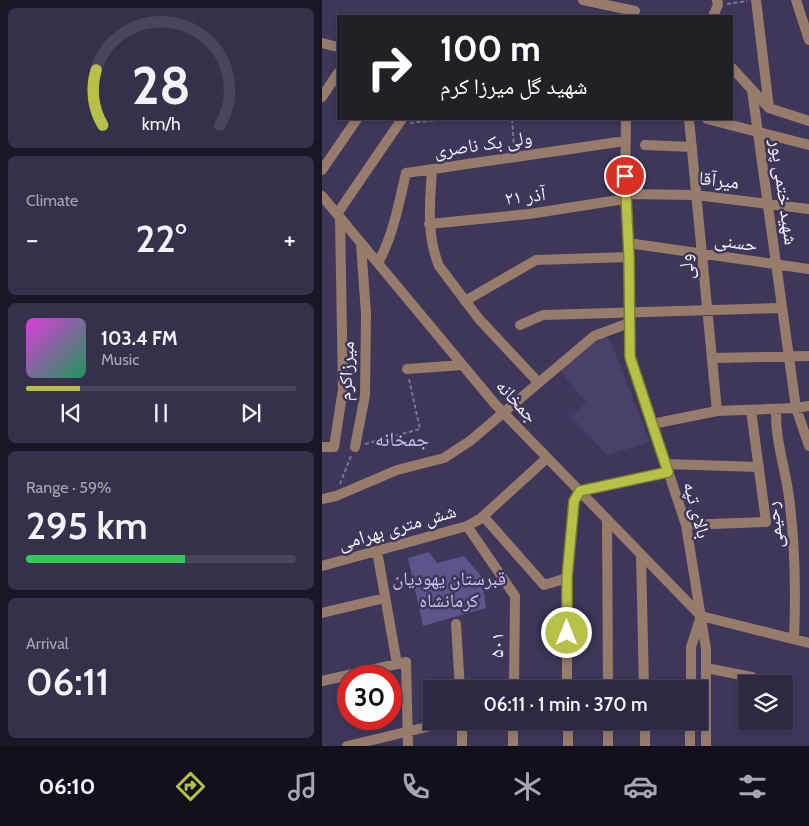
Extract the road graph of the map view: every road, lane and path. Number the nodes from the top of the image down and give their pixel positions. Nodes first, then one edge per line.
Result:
1 (583, 0) edge
2 (752, 0) edge
3 (756, 0) edge
4 (796, 0) edge
5 (718, 2) edge
6 (636, 9) edge
7 (713, 15) edge
8 (808, 40) edge
9 (322, 43) edge
10 (337, 47) edge
11 (733, 69) edge
12 (337, 74) edge
13 (752, 90) junction
14 (322, 97) edge
15 (770, 108) junction
16 (356, 120) edge
17 (431, 120) edge
18 (512, 120) edge
19 (626, 120) edge
20 (689, 120) edge
21 (711, 120) edge
22 (808, 121) edge
23 (400, 122) edge
24 (758, 132) junction
25 (625, 141) junction
26 (645, 144) dead end
27 (808, 145) edge
28 (692, 147) junction
29 (515, 157) junction
30 (322, 170) edge
31 (432, 170) junction
32 (696, 195) junction
33 (322, 196) edge
34 (625, 196) junction
35 (768, 204) junction
36 (808, 209) edge
37 (338, 216) junction
38 (429, 224) junction
39 (628, 243) junction
40 (361, 244) junction
41 (702, 254) junction
42 (629, 257) junction
43 (378, 264) junction
44 (776, 265) junction
45 (808, 269) edge
46 (465, 301) junction
47 (782, 308) junction
48 (708, 310) junction
49 (629, 312) junction
50 (629, 324) junction
51 (520, 325) dead end
52 (808, 356) edge
53 (789, 357) junction
54 (712, 358) junction
55 (462, 365) junction
56 (407, 369) joint
57 (538, 382) junction
58 (808, 406) edge
59 (796, 408) junction
60 (776, 409) junction
61 (751, 410) junction
62 (717, 411) junction
63 (504, 413) junction
64 (652, 424) junction
65 (808, 446) edge
66 (322, 447) edge
67 (355, 447) junction
68 (547, 458) junction
69 (759, 467) junction
70 (667, 468) junction
71 (580, 491) junction
72 (336, 496) junction
73 (322, 499) edge
74 (483, 516) junction
75 (607, 520) junction
76 (686, 525) junction
77 (467, 526) junction
78 (377, 551) junction
79 (642, 555) junction
80 (322, 566) edge
81 (567, 578) junction
82 (385, 598) junction
83 (322, 613) edge
84 (701, 616) junction
85 (456, 624) dead end
86 (794, 639) junction
87 (808, 643) edge
88 (397, 664) junction
89 (706, 668) junction
90 (742, 675) edge
91 (322, 680) edge
92 (459, 680) edge
93 (514, 680) edge
94 (568, 680) edge
95 (608, 680) edge
96 (644, 680) edge
97 (691, 680) edge
98 (423, 728) edge
99 (462, 730) edge
100 (513, 730) edge
101 (568, 730) edge
102 (608, 730) edge
103 (645, 730) edge
104 (690, 730) edge
105 (408, 732) junction
106 (352, 745) edge
107 (408, 746) edge
108 (462, 746) edge
109 (513, 746) edge
110 (568, 746) edge
111 (608, 746) edge
112 (645, 746) edge
113 (690, 746) edge
114 (706, 746) edge

1 - 6 street
2 - 5 path
3 - 15 street
4 - 8 street
5 - 7 street
9 - 10 street
11 - 13 street
12 - 14 street
13 - 15 street
13 - 24 street, شهید ختمی پور
15 - 22 street
16 - 30 street
17 - 23 path
18 - 29 path
19 - 25 street, بالای تپه
20 - 28 street, ولی
21 - 24 street
23 - 37 street
24 - 27 street
24 - 35 street, شهید ختمی پور
25 - 29 street, ولی بک ناصری
25 - 34 street, بالای تپه
26 - 28 street
28 - 32 street, ولی
29 - 31 street, ولی بک ناصری
31 - 38 street
31 - 43 street, ولی بک ناصری
32 - 34 street, میرآقا
32 - 35 street, میرآقا
32 - 41 street, ولی
33 - 37 street, جمخانه
34 - 38 street, ۲۱ آذر
34 - 39 street, بالای تپه
35 - 36 street, میرآقا
35 - 44 street, شهید ختمی پور
37 - 40 street, جمخانه
37 - 66 street
38 - 46 street
39 - 41 street, حسنی
39 - 42 street, بالای تپه
40 - 43 street, جمخانه
40 - 67 street, میرزاکرم
41 - 44 street, حسنی
41 - 48 street, ولی
42 - 46 street
42 - 49 street, بالای تپه
43 - 55 street, جمخانه
44 - 45 street, حسنی
44 - 47 street, شهید ختمی پور
46 - 57 street
47 - 48 street
47 - 53 street, شهید ختمی پور
48 - 49 street
48 - 54 street, ولی
49 - 50 street, بالای تپه
49 - 51 street
50 - 57 street
50 - 64 street, بالای تپه
52 - 53 street
53 - 54 street
53 - 59 street, شهید ختمی پور
54 - 62 street, ولی
55 - 56 street
55 - 63 street, جمخانه
56 - 67 path
57 - 63 street
58 - 59 street
59 - 60 street
59 - 65 street, شهید ختمی پور
60 - 61 street
60 - 86 street, رحیمی
61 - 62 street
61 - 69 street
62 - 64 street
63 - 68 street, جمخانه
63 - 72 street
64 - 70 street, بالای تپه
67 - 72 path
68 - 71 street, جمخانه
68 - 74 street, شش متری بهرامی
69 - 70 street
69 - 76 street
70 - 71 street
70 - 76 street, بالای تپه
71 - 75 street, جمخانه
71 - 81 street
72 - 73 street
74 - 77 street, شش متری بهرامی
74 - 81 street
75 - 79 street, جمخانه
75 - 95 street
76 - 84 street, بالای تپه
77 - 78 street, شش متری بهرامی
77 - 93 street, ۵۰۱
78 - 80 street, شش متری بهرامی
78 - 82 street
79 - 84 street, جمخانه
79 - 96 street
81 - 94 street
82 - 83 street
82 - 88 street
84 - 86 street
84 - 89 street, بالای تپه
84 - 97 street
85 - 92 street
86 - 87 street
88 - 91 street
88 - 105 street
89 - 90 street
89 - 114 street, بالای تپه
98 - 105 street
99 - 108 street
100 - 109 street
101 - 110 street
102 - 111 street
103 - 112 street
104 - 113 street
105 - 106 street
105 - 107 street

